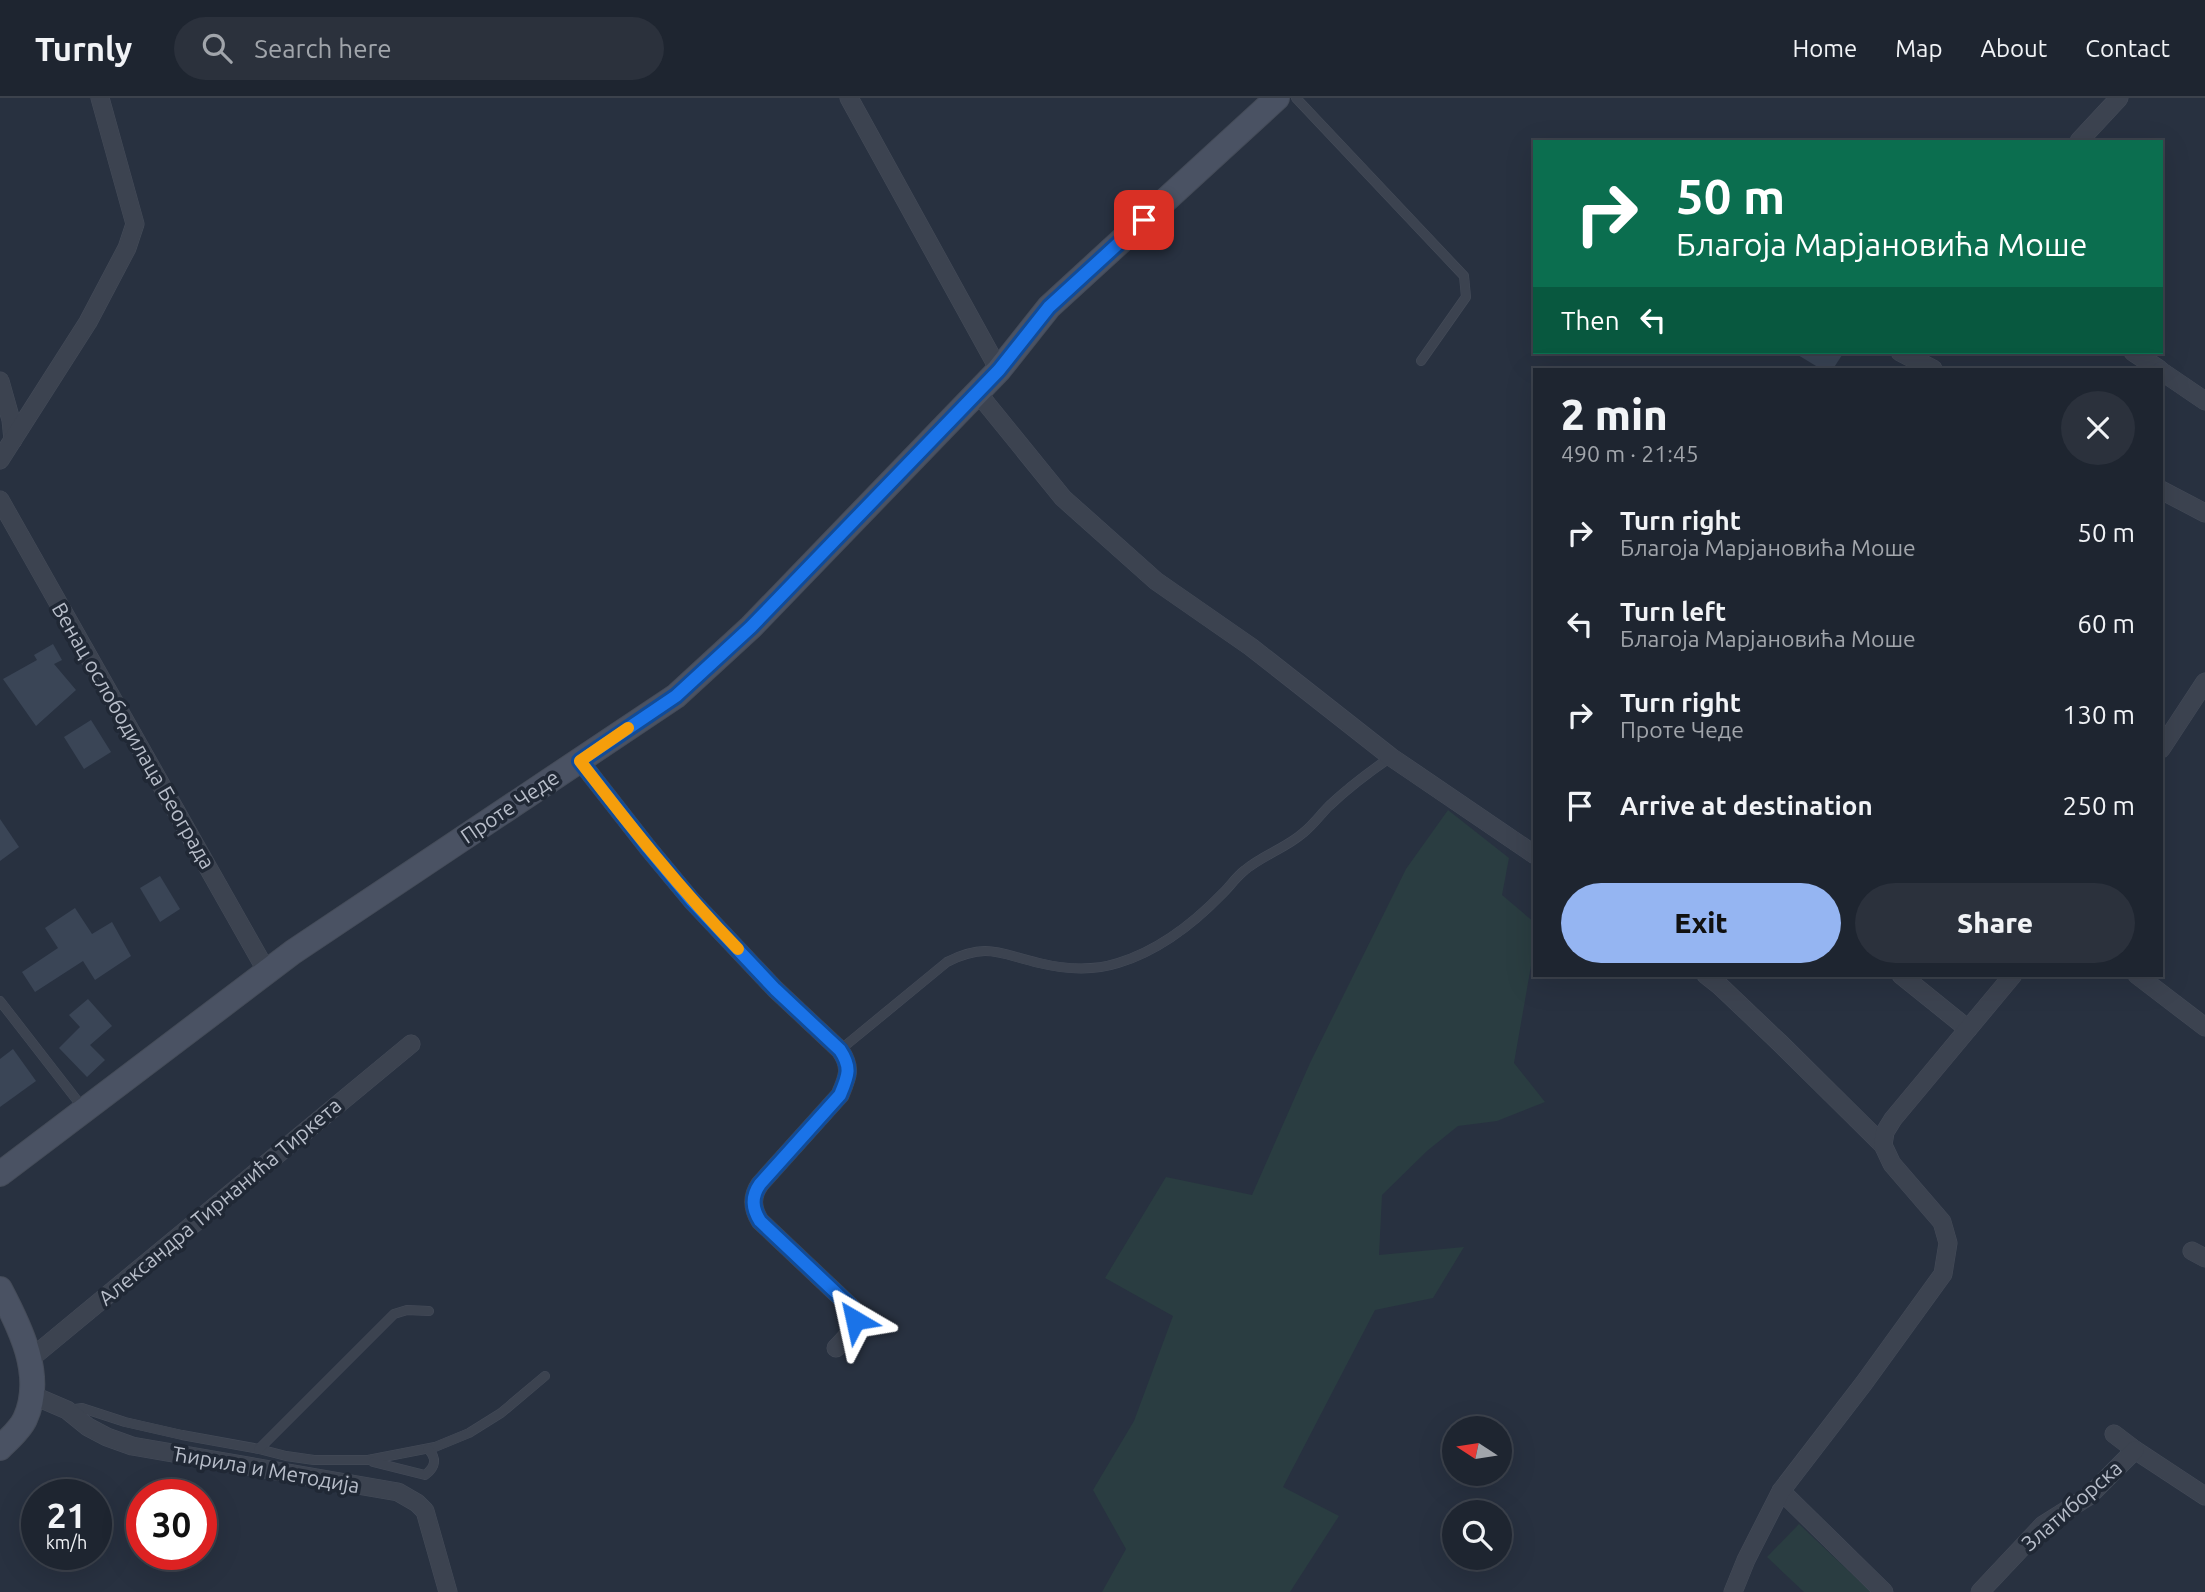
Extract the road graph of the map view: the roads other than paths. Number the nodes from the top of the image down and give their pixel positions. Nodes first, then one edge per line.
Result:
1 (100, 98) edge
2 (849, 98) edge
3 (1278, 98) edge
4 (1296, 98) edge
5 (2119, 98) edge
6 (2080, 140) edge
7 (1904, 354) edge
8 (2136, 354) edge
9 (1421, 361) dead end
10 (1931, 368) edge
11 (2157, 368) edge
12 (999, 370) junction
13 (2163, 372) edge
14 (0, 381) edge
15 (977, 392) junction
16 (2205, 401) edge
17 (13, 440) junction
18 (0, 460) edge
19 (2163, 491) edge
20 (0, 500) edge
21 (2205, 513) edge
22 (2205, 682) edge
23 (2163, 746) edge
24 (1391, 757) junction
25 (580, 761) junction
26 (1533, 854) edge
27 (267, 972) junction
28 (1709, 977) edge
29 (1903, 977) edge
30 (2011, 977) edge
31 (2140, 977) edge
32 (0, 1001) edge
33 (2205, 1027) edge
34 (1968, 1029) junction
35 (411, 1044) dead end
36 (840, 1050) junction
37 (84, 1110) junction
38 (1882, 1145) junction
39 (0, 1174) edge
40 (0, 1289) edge
41 (429, 1311) dead end
42 (836, 1348) dead end
43 (29, 1360) junction
44 (545, 1377) dead end
45 (32, 1395) junction
46 (67, 1410) junction
47 (2114, 1434) dead end
48 (0, 1448) edge
49 (259, 1448) junction
50 (428, 1448) junction
51 (2135, 1450) junction
52 (368, 1460) junction
53 (1781, 1492) junction
54 (2205, 1496) edge
55 (448, 1592) edge
56 (1733, 1592) edge
57 (1884, 1592) edge
58 (1980, 1592) edge

1 - 17 street
2 - 12 street
3 - 12 street, Проте Чеде
4 - 9 lane
5 - 6 street
7 - 10 street
8 - 11 street
12 - 15 street, Проте Чеде
13 - 16 street
14 - 17 street
15 - 24 street
15 - 25 street, Проте Чеде
17 - 18 street
19 - 21 street
20 - 27 street, Венац ослободилаца Београда
22 - 23 street
24 - 26 street
24 - 36 lane
25 - 27 street, Проте Чеде
25 - 36 street
27 - 37 street, Проте Чеде
28 - 38 street
29 - 34 street
30 - 34 street
31 - 33 street
32 - 37 lane
34 - 38 street
35 - 43 street, Александра Тирнанића Тиркета
36 - 42 street
37 - 39 street, Проте Чеде
38 - 53 street
40 - 43 street
41 - 49 lane
43 - 45 street
44 - 50 lane
45 - 46 street, Ћирила и Методија
45 - 48 street
46 - 49 lane
46 - 55 street, Ћирила и Методија
47 - 51 street
49 - 52 lane
50 - 52 lane
50 - 52 lane
51 - 54 street
51 - 58 street, Златиборска
53 - 56 street
53 - 57 street

